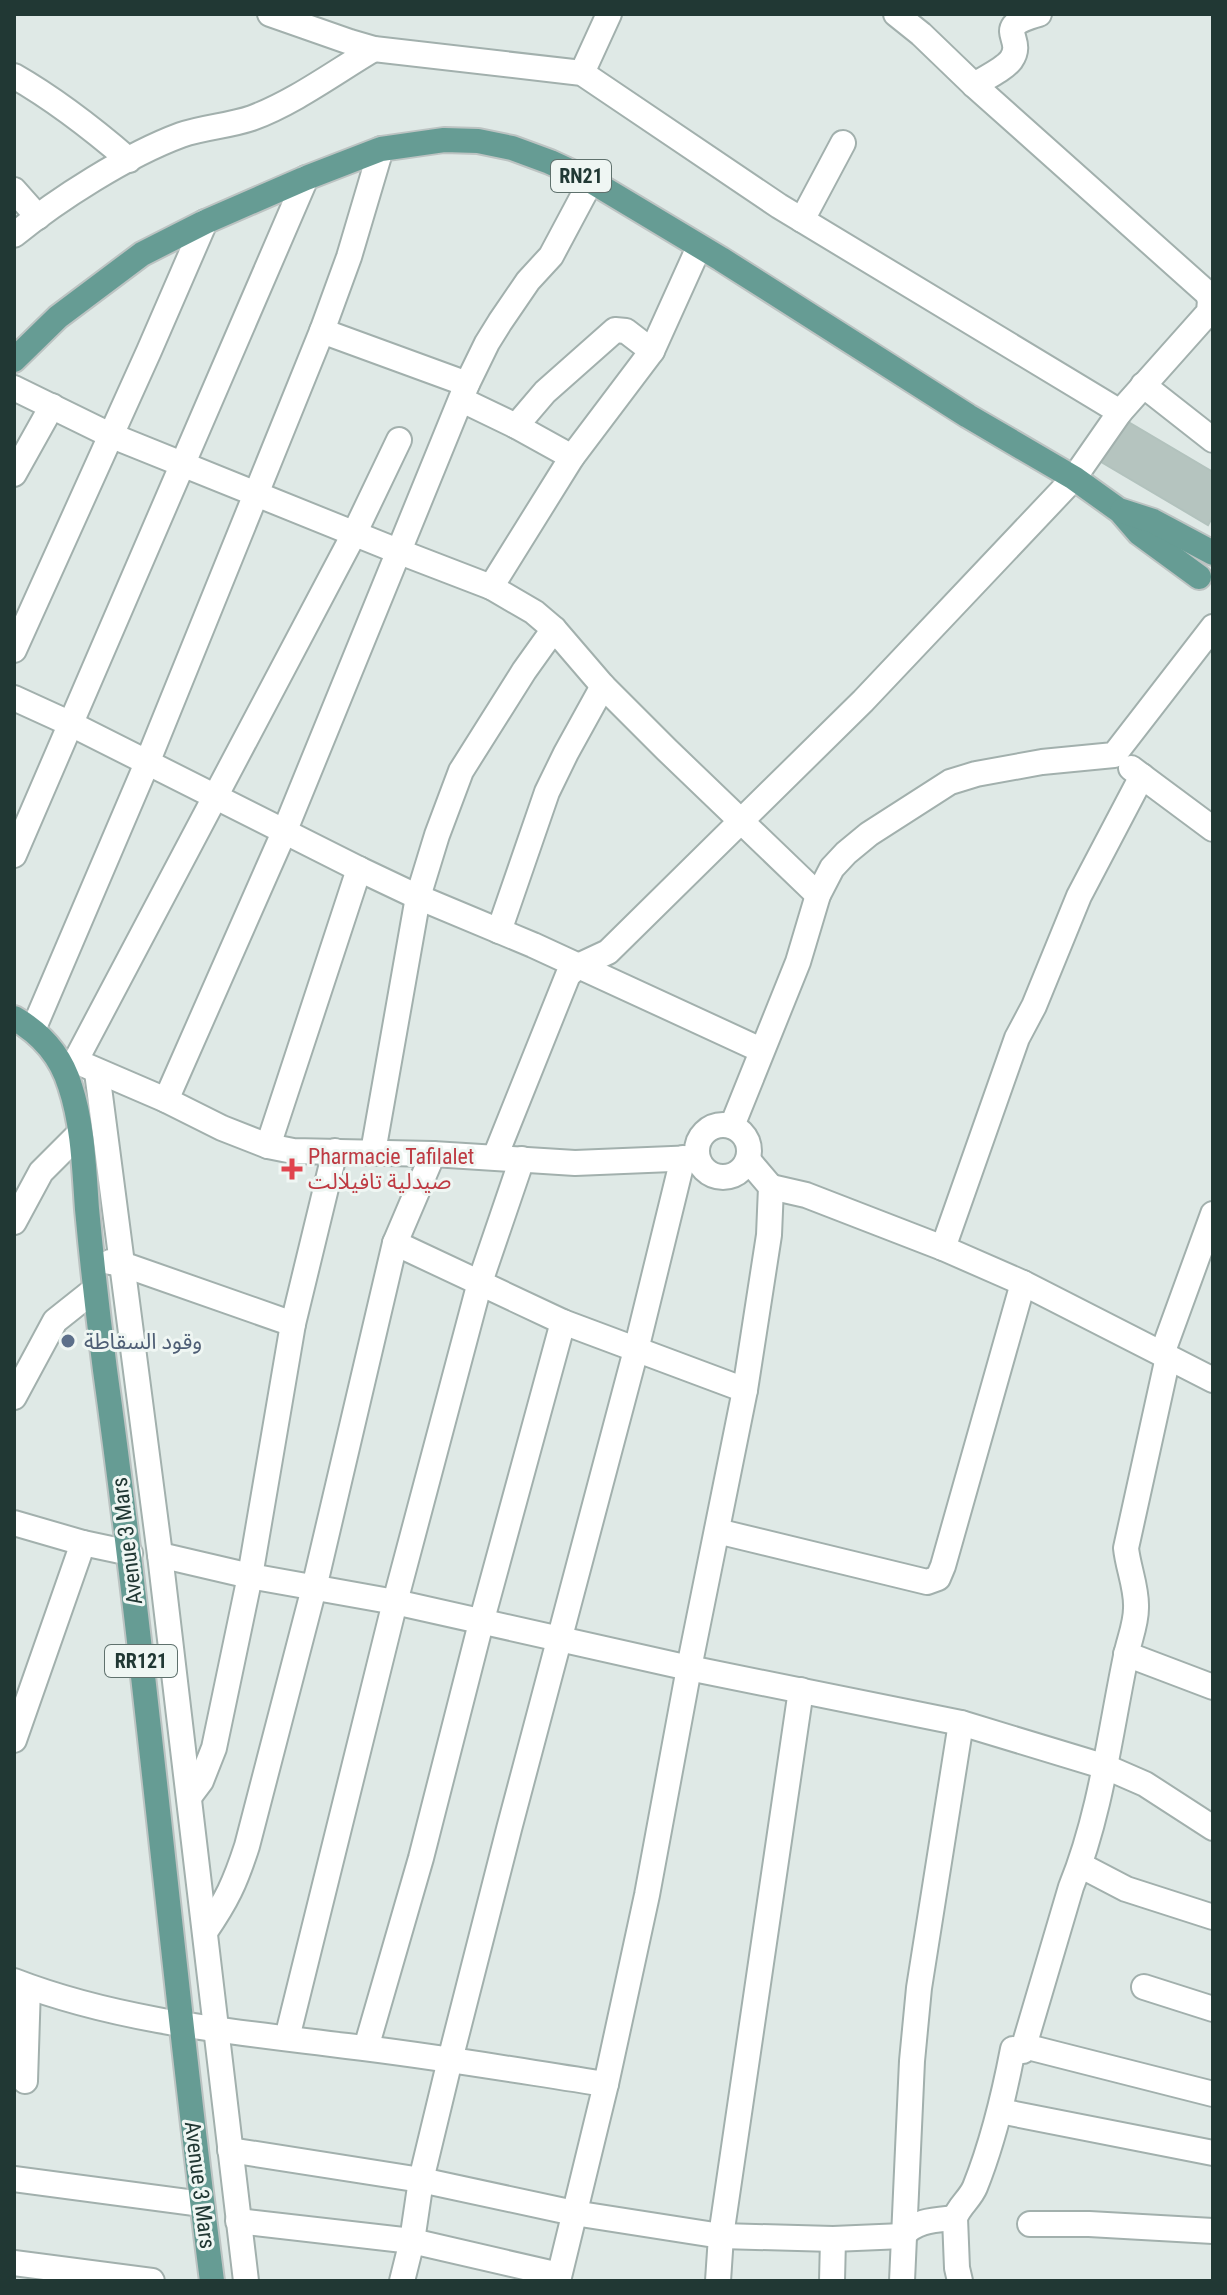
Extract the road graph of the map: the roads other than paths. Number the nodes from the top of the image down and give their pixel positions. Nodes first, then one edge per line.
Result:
1 (270, 14) edge
2 (609, 14) edge
3 (896, 14) edge
4 (1039, 14) edge
5 (374, 49) junction
6 (582, 73) junction
7 (14, 76) edge
8 (974, 85) junction
9 (843, 143) dead end
10 (381, 149) junction
11 (129, 160) junction
12 (306, 178) junction
13 (591, 181) junction
14 (14, 190) edge
15 (38, 217) junction
16 (802, 220) junction
17 (205, 222) junction
18 (14, 235) edge
19 (699, 247) junction
20 (1211, 314) edge
21 (322, 331) junction
22 (652, 351) junction
23 (14, 360) edge
24 (1143, 385) junction
25 (14, 388) edge
26 (465, 392) junction
27 (52, 406) junction
28 (1120, 412) junction
29 (516, 426) junction
30 (110, 435) junction
31 (399, 440) dead end
32 (1213, 440) edge
33 (572, 457) junction
34 (184, 465) junction
35 (14, 474) edge
36 (1074, 478) junction
37 (256, 495) junction
38 (1120, 511) junction
39 (354, 534) junction
40 (400, 552) junction
41 (1213, 553) edge
42 (1206, 581) edge
43 (491, 587) junction
44 (1213, 627) edge
45 (554, 629) junction
46 (14, 650) edge
47 (603, 686) junction
48 (14, 698) edge
49 (71, 724) junction
50 (1114, 755) junction
51 (147, 763) junction
52 (1142, 776) junction
53 (216, 797) junction
54 (742, 821) junction
55 (1213, 829) edge
56 (285, 830) junction
57 (14, 855) edge
58 (359, 869) junction
59 (818, 895) junction
60 (418, 897) junction
61 (499, 931) junction
62 (578, 966) junction
63 (26, 1031) edge
64 (761, 1050) junction
65 (86, 1066) junction
66 (166, 1100) junction
67 (732, 1126) junction
68 (80, 1133) junction
69 (268, 1146) junction
70 (335, 1151) junction
71 (373, 1152) junction
72 (433, 1154) junction
73 (495, 1157) junction
74 (690, 1158) junction
75 (522, 1159) junction
76 (748, 1160) junction
77 (771, 1187) junction
78 (1213, 1214) edge
79 (14, 1222) edge
80 (395, 1243) junction
81 (943, 1248) junction
82 (92, 1260) junction
83 (122, 1264) junction
84 (480, 1282) junction
85 (1023, 1283) junction
86 (94, 1290) junction
87 (563, 1322) junction
88 (293, 1324) junction
89 (636, 1350) junction
90 (1165, 1356) junction
91 (1213, 1380) edge
92 (137, 1382) junction
93 (107, 1383) junction
94 (745, 1390) junction
95 (14, 1397) edge
96 (14, 1523) edge
97 (717, 1531) junction
98 (83, 1543) junction
99 (130, 1553) junction
100 (160, 1555) junction
101 (250, 1576) junction
102 (314, 1588) junction
103 (395, 1602) junction
104 (481, 1623) junction
105 (561, 1638) junction
106 (1126, 1654) junction
107 (689, 1668) junction
108 (1213, 1687) edge
109 (801, 1690) junction
110 (961, 1723) junction
111 (14, 1740) edge
112 (1106, 1767) junction
113 (189, 1797) junction
114 (1213, 1828) edge
115 (1080, 1865) junction
116 (1213, 1917) edge
117 (205, 1932) junction
118 (21, 1984) edge
119 (1144, 1987) dead end
120 (1213, 2009) edge
121 (180, 2023) junction
122 (217, 2028) junction
123 (287, 2038) junction
124 (1024, 2046) junction
125 (366, 2048) junction
126 (450, 2060) junction
127 (25, 2081) dead end
128 (606, 2084) junction
129 (1213, 2094) edge
130 (1000, 2111) junction
131 (230, 2150) junction
132 (1213, 2153) edge
133 (14, 2179) edge
134 (421, 2180) junction
135 (202, 2204) junction
136 (574, 2213) junction
137 (955, 2218) junction
138 (238, 2221) junction
139 (1030, 2224) dead end
140 (1213, 2231) edge
141 (721, 2236) junction
142 (903, 2236) junction
143 (833, 2239) junction
144 (412, 2241) junction
145 (14, 2263) edge
146 (558, 2278) edge
147 (152, 2281) edge
148 (212, 2281) edge
149 (246, 2281) edge
150 (402, 2281) edge
151 (718, 2281) edge
152 (832, 2281) edge
153 (902, 2281) edge
154 (960, 2281) edge

1 - 5 street
2 - 6 street
3 - 8 street
4 - 8 street
5 - 6 street
5 - 11 street
6 - 16 street
7 - 11 street
8 - 20 street
9 - 16 street
10 - 12 main road, RN21
10 - 13 main road, RN21
10 - 21 street
11 - 15 street
12 - 17 main road, RN21
12 - 34 street
13 - 19 main road, RN21
13 - 26 street
14 - 15 street
15 - 18 street
16 - 28 street
17 - 23 main road, RN21
17 - 30 street
19 - 22 street
19 - 36 main road, RN21
20 - 24 street
21 - 26 street
21 - 37 street
22 - 29 street
22 - 33 street
24 - 28 street
24 - 32 street
25 - 27 street
26 - 29 street
26 - 40 street
27 - 30 street
27 - 35 street
28 - 36 street
29 - 33 street
30 - 34 street
30 - 46 street
31 - 39 street
33 - 43 street
34 - 37 street
34 - 49 street
36 - 38 main road, RN21
36 - 54 street
37 - 39 street
37 - 51 street
38 - 41 main road, RN21
38 - 42 main road, RN21
39 - 40 street
39 - 53 street
40 - 43 street
40 - 56 street
41 - 42 main road, RN21
43 - 45 street
44 - 50 street
45 - 47 street
45 - 60 street
47 - 54 street
47 - 61 street
48 - 49 street
49 - 51 street
49 - 57 street
50 - 52 street
50 - 59 street
51 - 53 street
51 - 63 street
52 - 55 street
52 - 81 street
53 - 56 street
53 - 65 street
54 - 59 street
54 - 62 street
56 - 58 street
56 - 66 street
58 - 60 street
58 - 69 street
59 - 64 street
60 - 61 street
60 - 71 street
61 - 62 street
62 - 64 street
62 - 73 street
63 - 65 street
63 - 68 main road, Avenue 3 Mars / RR121
64 - 67 street
65 - 66 street
65 - 83 street
66 - 69 street
67 - 74 street
67 - 76 street
68 - 79 street
68 - 82 main road, Avenue 3 Mars / RR121
69 - 70 street
70 - 71 street
70 - 88 street
71 - 72 street
72 - 73 street
72 - 80 street
73 - 75 street
74 - 75 street
74 - 76 street
74 - 89 street
75 - 84 street
76 - 77 street
77 - 81 street
77 - 94 street
78 - 90 street
80 - 84 street
80 - 102 street
81 - 85 street
82 - 83 street
82 - 86 main road, Avenue 3 Mars / RR121
83 - 88 street
83 - 92 street
84 - 87 street
84 - 103 street
85 - 90 street
85 - 97 street
86 - 93 main road, Avenue 3 Mars / RR121
86 - 95 street
87 - 89 street
87 - 104 street
88 - 101 street
89 - 94 street
89 - 105 street
90 - 91 street
90 - 106 street
92 - 93 street
92 - 100 street
93 - 99 main road, Avenue 3 Mars / RR121
94 - 97 street
96 - 98 street
97 - 107 street
98 - 99 street
98 - 111 street
99 - 121 main road, Avenue 3 Mars / RR121
100 - 101 street
100 - 113 street
101 - 102 street
101 - 113 street
102 - 103 street
102 - 117 street
103 - 104 street
103 - 123 street
104 - 105 street
104 - 125 street
105 - 107 street
105 - 126 street
106 - 108 street
106 - 112 street
107 - 109 street
107 - 128 street
109 - 110 street
109 - 141 street
110 - 112 street
110 - 142 street
112 - 114 street
112 - 115 street
113 - 117 street
115 - 116 street
115 - 124 street
117 - 122 street
118 - 121 street
118 - 127 street
119 - 120 street
121 - 122 street
121 - 135 main road, Avenue 3 Mars / RR121
122 - 123 street
122 - 131 street
123 - 125 street
124 - 129 street
124 - 130 street
125 - 126 street
126 - 128 street
126 - 134 street
128 - 136 street
130 - 132 street
130 - 137 street
131 - 134 street
131 - 138 street
133 - 135 street
134 - 136 street
134 - 144 street
135 - 148 main road, Avenue 3 Mars / RR121
136 - 141 street
136 - 146 street
137 - 142 street
137 - 154 street
138 - 144 street
138 - 149 street
139 - 140 street
141 - 143 street
141 - 151 street
142 - 143 street
142 - 153 street
143 - 152 street
144 - 146 street
144 - 150 street
145 - 147 street

